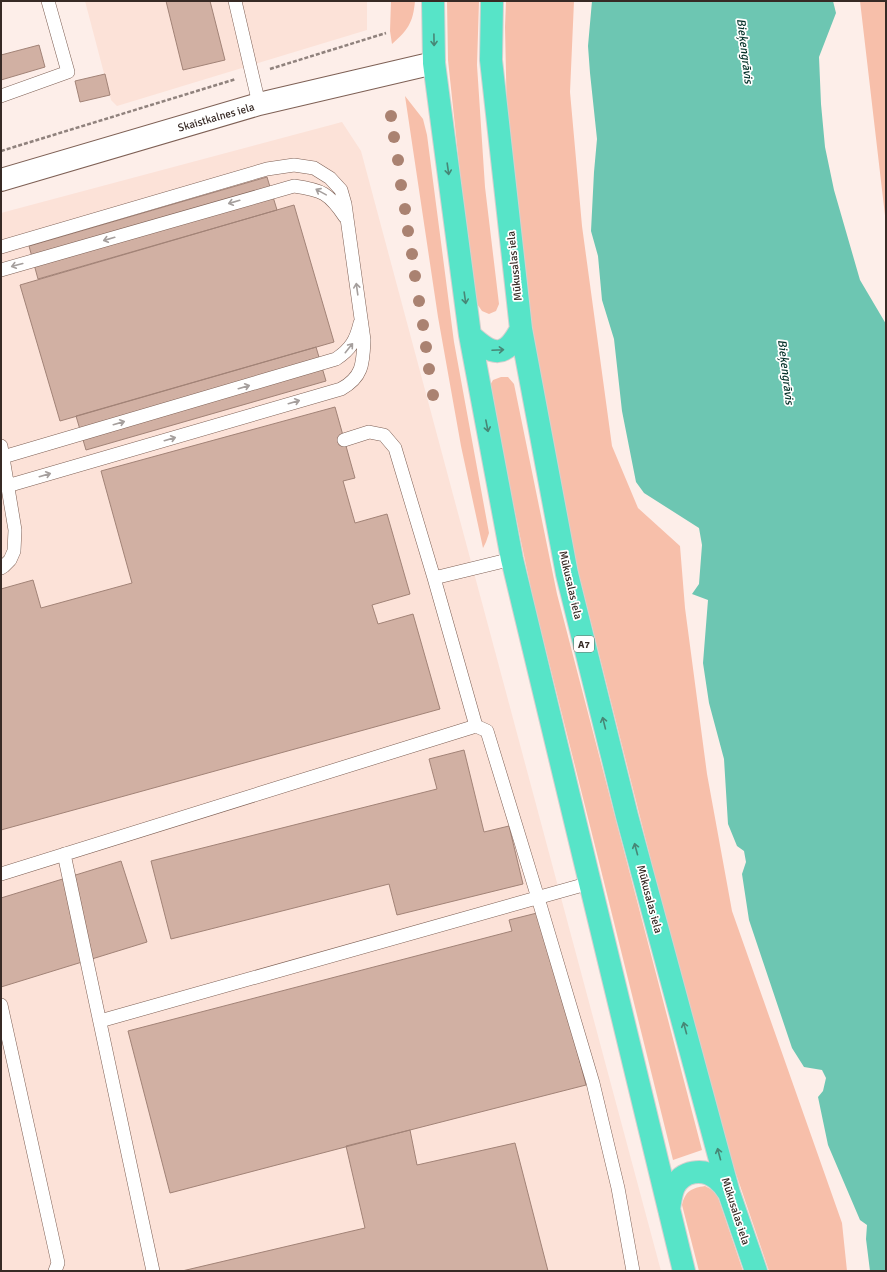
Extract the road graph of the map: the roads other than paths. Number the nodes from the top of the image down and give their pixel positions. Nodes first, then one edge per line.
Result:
1 (48, 1) edge
2 (235, 1) edge
3 (433, 1) edge
4 (492, 1) edge
5 (434, 63) junction
6 (1, 96) edge
7 (259, 104) junction
8 (1, 180) edge
9 (347, 220) junction
10 (1, 247) edge
11 (1, 270) edge
12 (361, 318) junction
13 (521, 329) junction
14 (470, 336) junction
15 (344, 440) dead end
16 (2, 452) edge
17 (7, 486) junction
18 (512, 559) junction
19 (1, 568) edge
20 (434, 578) junction
21 (476, 726) junction
22 (64, 854) junction
23 (1, 874) edge
24 (590, 884) junction
25 (538, 898) junction
26 (1, 1005) edge
27 (100, 1021) junction
28 (729, 1193) junction
29 (669, 1210) junction
30 (55, 1271) edge
31 (152, 1271) edge
32 (632, 1271) edge
33 (684, 1271) edge
34 (756, 1271) edge

1 - 6 lane
2 - 7 lane
3 -> 5 highway
4 - 13 highway, Mūkusalas iela / A7
5 - 7 street, Skaistkalnes iela
5 -> 14 highway
7 - 8 street, Skaistkalnes iela
9 - 10 lane
9 -> 11 lane
12 -> 9 lane
16 -> 12 lane
17 -> 12 lane
14 -> 13 highway
28 -> 13 highway, Mūkusalas iela / A7
14 -> 18 highway
15 - 20 lane
16 - 17 lane
17 - 19 lane
18 - 20 lane
18 - 24 highway
20 - 21 lane
21 - 22 lane
21 - 25 lane
22 - 23 lane
22 - 27 lane
24 - 25 lane
24 - 29 highway
25 - 27 lane
25 - 32 lane
26 - 30 lane
27 - 31 lane
28 - 29 highway
28 - 34 highway, Mūkusalas iela / A7
29 - 33 highway

